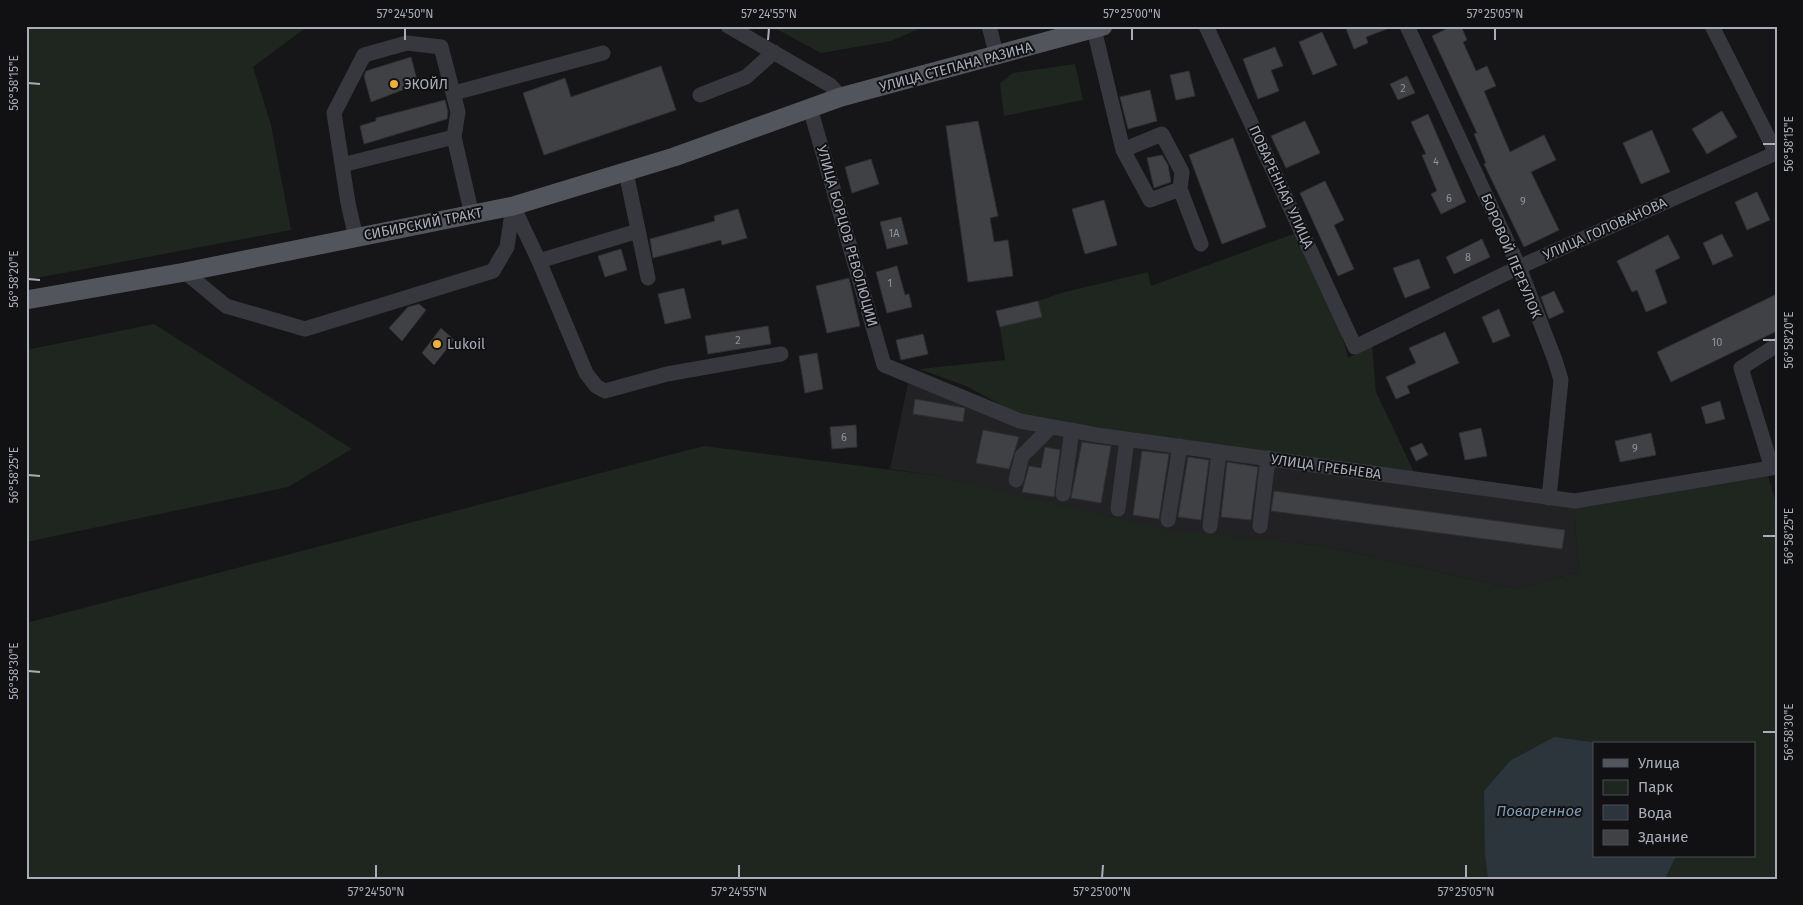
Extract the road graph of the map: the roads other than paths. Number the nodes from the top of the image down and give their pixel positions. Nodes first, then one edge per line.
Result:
1 (728, 26) edge
2 (989, 26) edge
3 (1206, 26) edge
4 (1407, 26) edge
5 (1712, 26) edge
6 (1098, 28) edge
7 (774, 52) junction
8 (603, 53) dead end
9 (997, 57) junction
10 (454, 93) junction
11 (700, 95) dead end
12 (841, 98) junction
13 (810, 108) junction
14 (454, 137) junction
15 (1123, 150) junction
16 (1776, 154) edge
17 (342, 165) junction
18 (626, 172) junction
19 (1180, 189) junction
20 (513, 206) junction
21 (472, 214) junction
22 (638, 230) junction
23 (356, 238) junction
24 (1201, 244) dead end
25 (539, 261) junction
26 (1519, 267) junction
27 (185, 272) junction
28 (648, 278) dead end
29 (26, 300) edge
30 (1777, 345) edge
31 (1355, 347) joint
32 (781, 354) dead end
33 (884, 365) joint
34 (1051, 427) junction
35 (1072, 430) junction
36 (1128, 439) junction
37 (1180, 446) junction
38 (1219, 452) junction
39 (1268, 458) junction
40 (1775, 468) edge
41 (1016, 480) dead end
42 (1063, 494) dead end
43 (1549, 498) junction
44 (1118, 509) dead end
45 (1168, 520) dead end
46 (1210, 526) dead end
47 (1260, 526) dead end

1 - 7 street
2 - 9 street
3 - 31 street, ПОВАРЕННАЯ УЛИЦА
4 - 26 street, БОРОВОЙ ПЕРЕУЛОК
5 - 16 street
6 - 9 main road, УЛИЦА СТЕПАНА РАЗИНА
6 - 15 street
7 - 11 street
7 - 12 street
8 - 10 street
9 - 12 main road, УЛИЦА СТЕПАНА РАЗИНА
10 - 14 street
10 - 17 street
12 - 13 main road, УЛИЦА СТЕПАНА РАЗИНА
13 - 18 main road, СИБИРСКИЙ ТРАКТ
13 - 33 street, УЛИЦА БОРЦОВ РЕВОЛЮЦИИ
14 - 17 street
14 - 21 street
15 - 19 street
15 - 19 street
16 - 26 street, УЛИЦА ГОЛОВАНОВА
17 - 23 street
18 - 20 main road, СИБИРСКИЙ ТРАКТ
18 - 22 street
19 - 24 street
20 - 21 main road, СИБИРСКИЙ ТРАКТ
20 - 25 street
20 - 27 street
21 - 23 main road, СИБИРСКИЙ ТРАКТ
22 - 25 street
22 - 28 street
23 - 27 main road, СИБИРСКИЙ ТРАКТ
25 - 32 street
26 - 31 street, УЛИЦА ГОЛОВАНОВА
26 - 43 street, БОРОВОЙ ПЕРЕУЛОК
27 - 29 main road, СИБИРСКИЙ ТРАКТ
30 - 40 street
33 - 34 street, УЛИЦА ГРЕБНЕВА
34 - 35 street, УЛИЦА ГРЕБНЕВА
34 - 41 street
35 - 36 street, УЛИЦА ГРЕБНЕВА
35 - 42 street
36 - 37 street, УЛИЦА ГРЕБНЕВА
36 - 44 street
37 - 38 street, УЛИЦА ГРЕБНЕВА
37 - 45 street
38 - 39 street, УЛИЦА ГРЕБНЕВА
38 - 46 street
39 - 43 street, УЛИЦА ГРЕБНЕВА
39 - 47 street
40 - 43 street, УЛИЦА ГРЕБНЕВА

